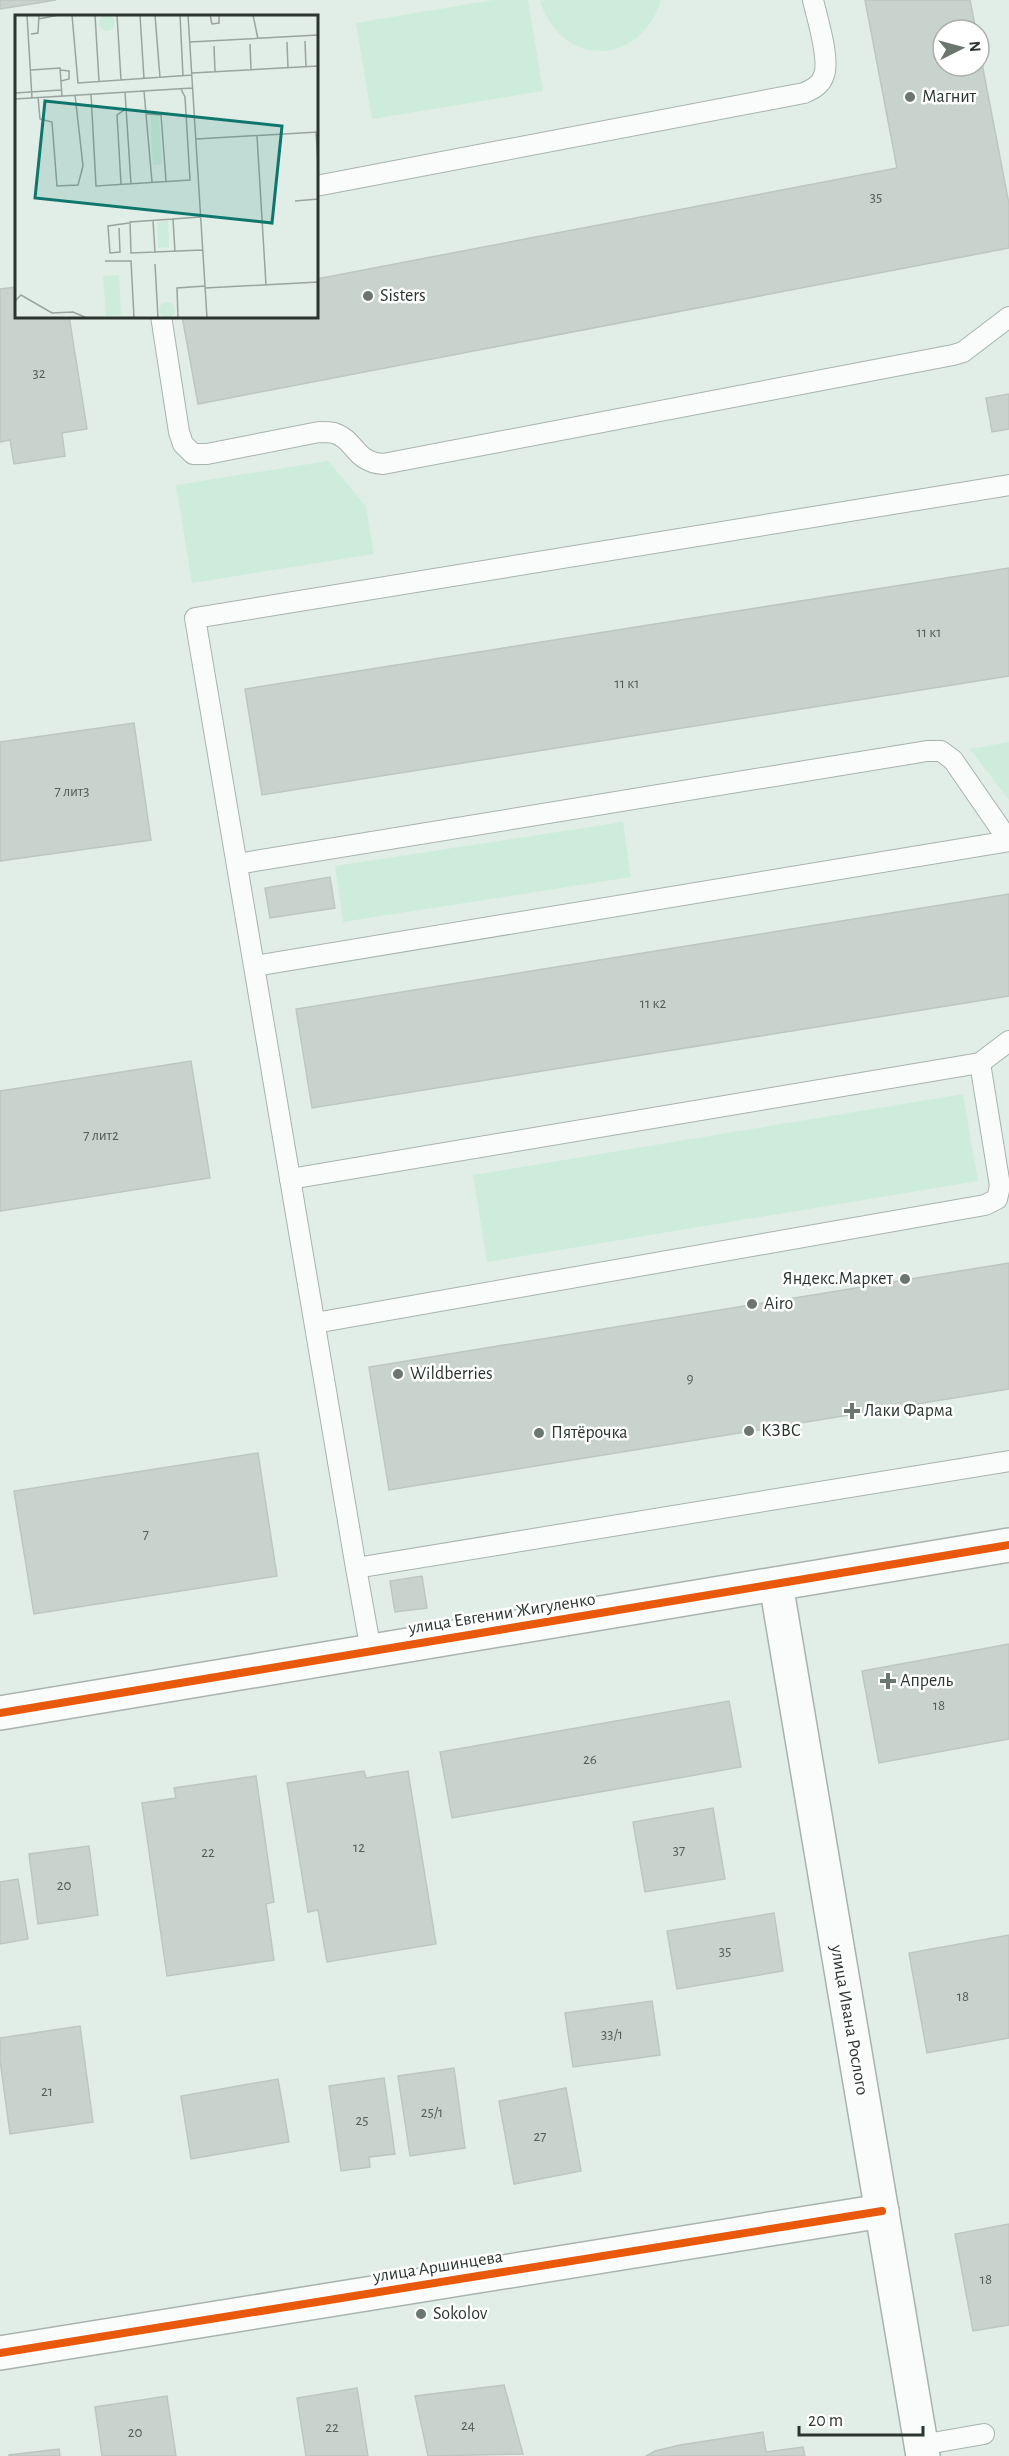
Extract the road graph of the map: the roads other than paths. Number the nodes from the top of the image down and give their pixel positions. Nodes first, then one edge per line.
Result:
1 (813, 0) edge
2 (318, 186) edge
3 (1009, 317) edge
4 (161, 318) edge
5 (1009, 485) edge
6 (1009, 841) edge
7 (237, 864) junction
8 (255, 966) junction
9 (1009, 1041) edge
10 (980, 1063) junction
11 (290, 1179) junction
12 (315, 1323) junction
13 (1009, 1461) edge
14 (1009, 1545) edge
15 (356, 1568) junction
16 (776, 1584) junction
17 (371, 1651) junction
18 (0, 1713) edge
19 (882, 2211) junction
20 (0, 2353) edge
21 (984, 2434) dead end
22 (922, 2451) edge

1 - 2 lane
3 - 4 lane
5 - 7 lane
6 - 7 lane
6 - 8 lane
7 - 8 lane
8 - 11 lane
9 - 10 lane
10 - 11 lane
10 - 12 lane
11 - 12 lane
12 - 15 lane
13 - 15 lane
14 - 16 street, улица Евгении Жигуленко
15 - 17 lane
16 - 17 street, улица Евгении Жигуленко
16 - 19 street, улица Ивана Рослого
17 - 18 street, улица Евгении Жигуленко
19 - 20 street, улица Аршинцева
19 - 22 street, улица Ивана Рослого
21 - 22 lane

